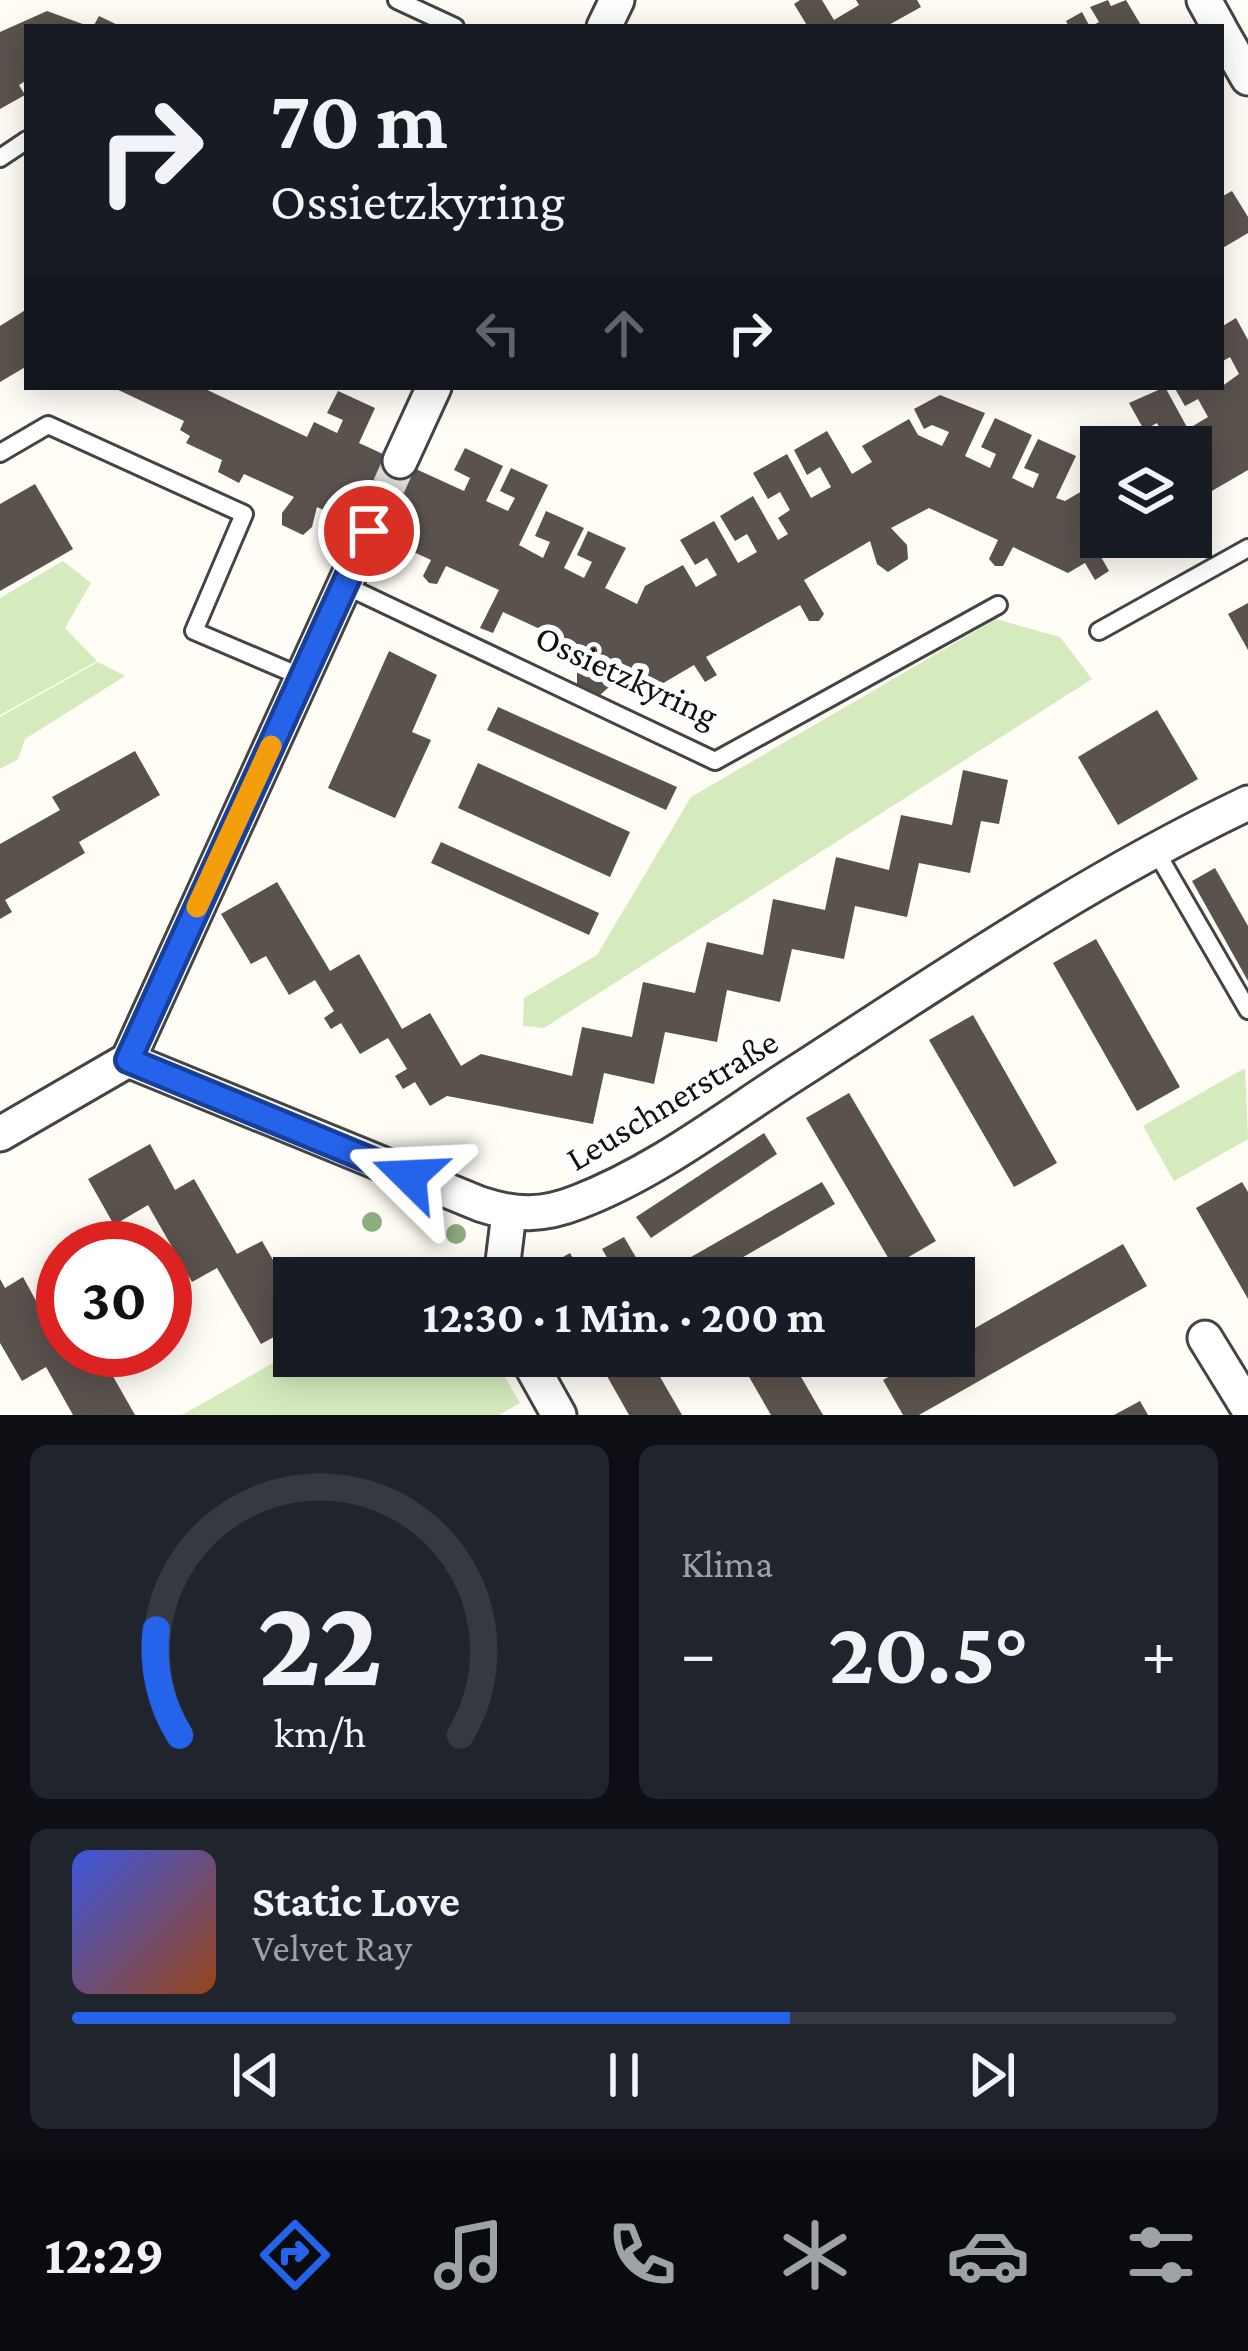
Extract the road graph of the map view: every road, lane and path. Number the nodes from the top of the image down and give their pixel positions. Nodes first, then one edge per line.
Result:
1 (397, 0) edge
2 (449, 24) edge
3 (1224, 39) edge
4 (1248, 79) edge
5 (433, 390) edge
6 (0, 453) edge
7 (400, 461) tunnel mouth
8 (369, 531) tunnel mouth
9 (1248, 548) edge
10 (344, 585) junction
11 (998, 605) dead end
12 (1099, 631) dead end
13 (302, 677) junction
14 (1248, 803) edge
15 (1154, 848) junction
16 (1248, 1010) edge
17 (128, 1060) junction
18 (0, 1134) edge
19 (508, 1214) junction
20 (503, 1257) edge
21 (1205, 1338) dead end
22 (538, 1377) edge
23 (1248, 1408) edge
24 (559, 1415) edge

1 - 2 lane
3 - 4 street
5 - 7 street
6 - 13 lane
8 - 10 street
9 - 12 lane
10 - 11 lane, Ossietzkyring
10 - 13 street
13 - 17 street
14 - 15 street, Leuschnerstraße
15 - 16 lane
15 - 19 street, Leuschnerstraße
17 - 18 street
17 - 19 street
19 - 20 street
21 - 23 street
22 - 24 street

